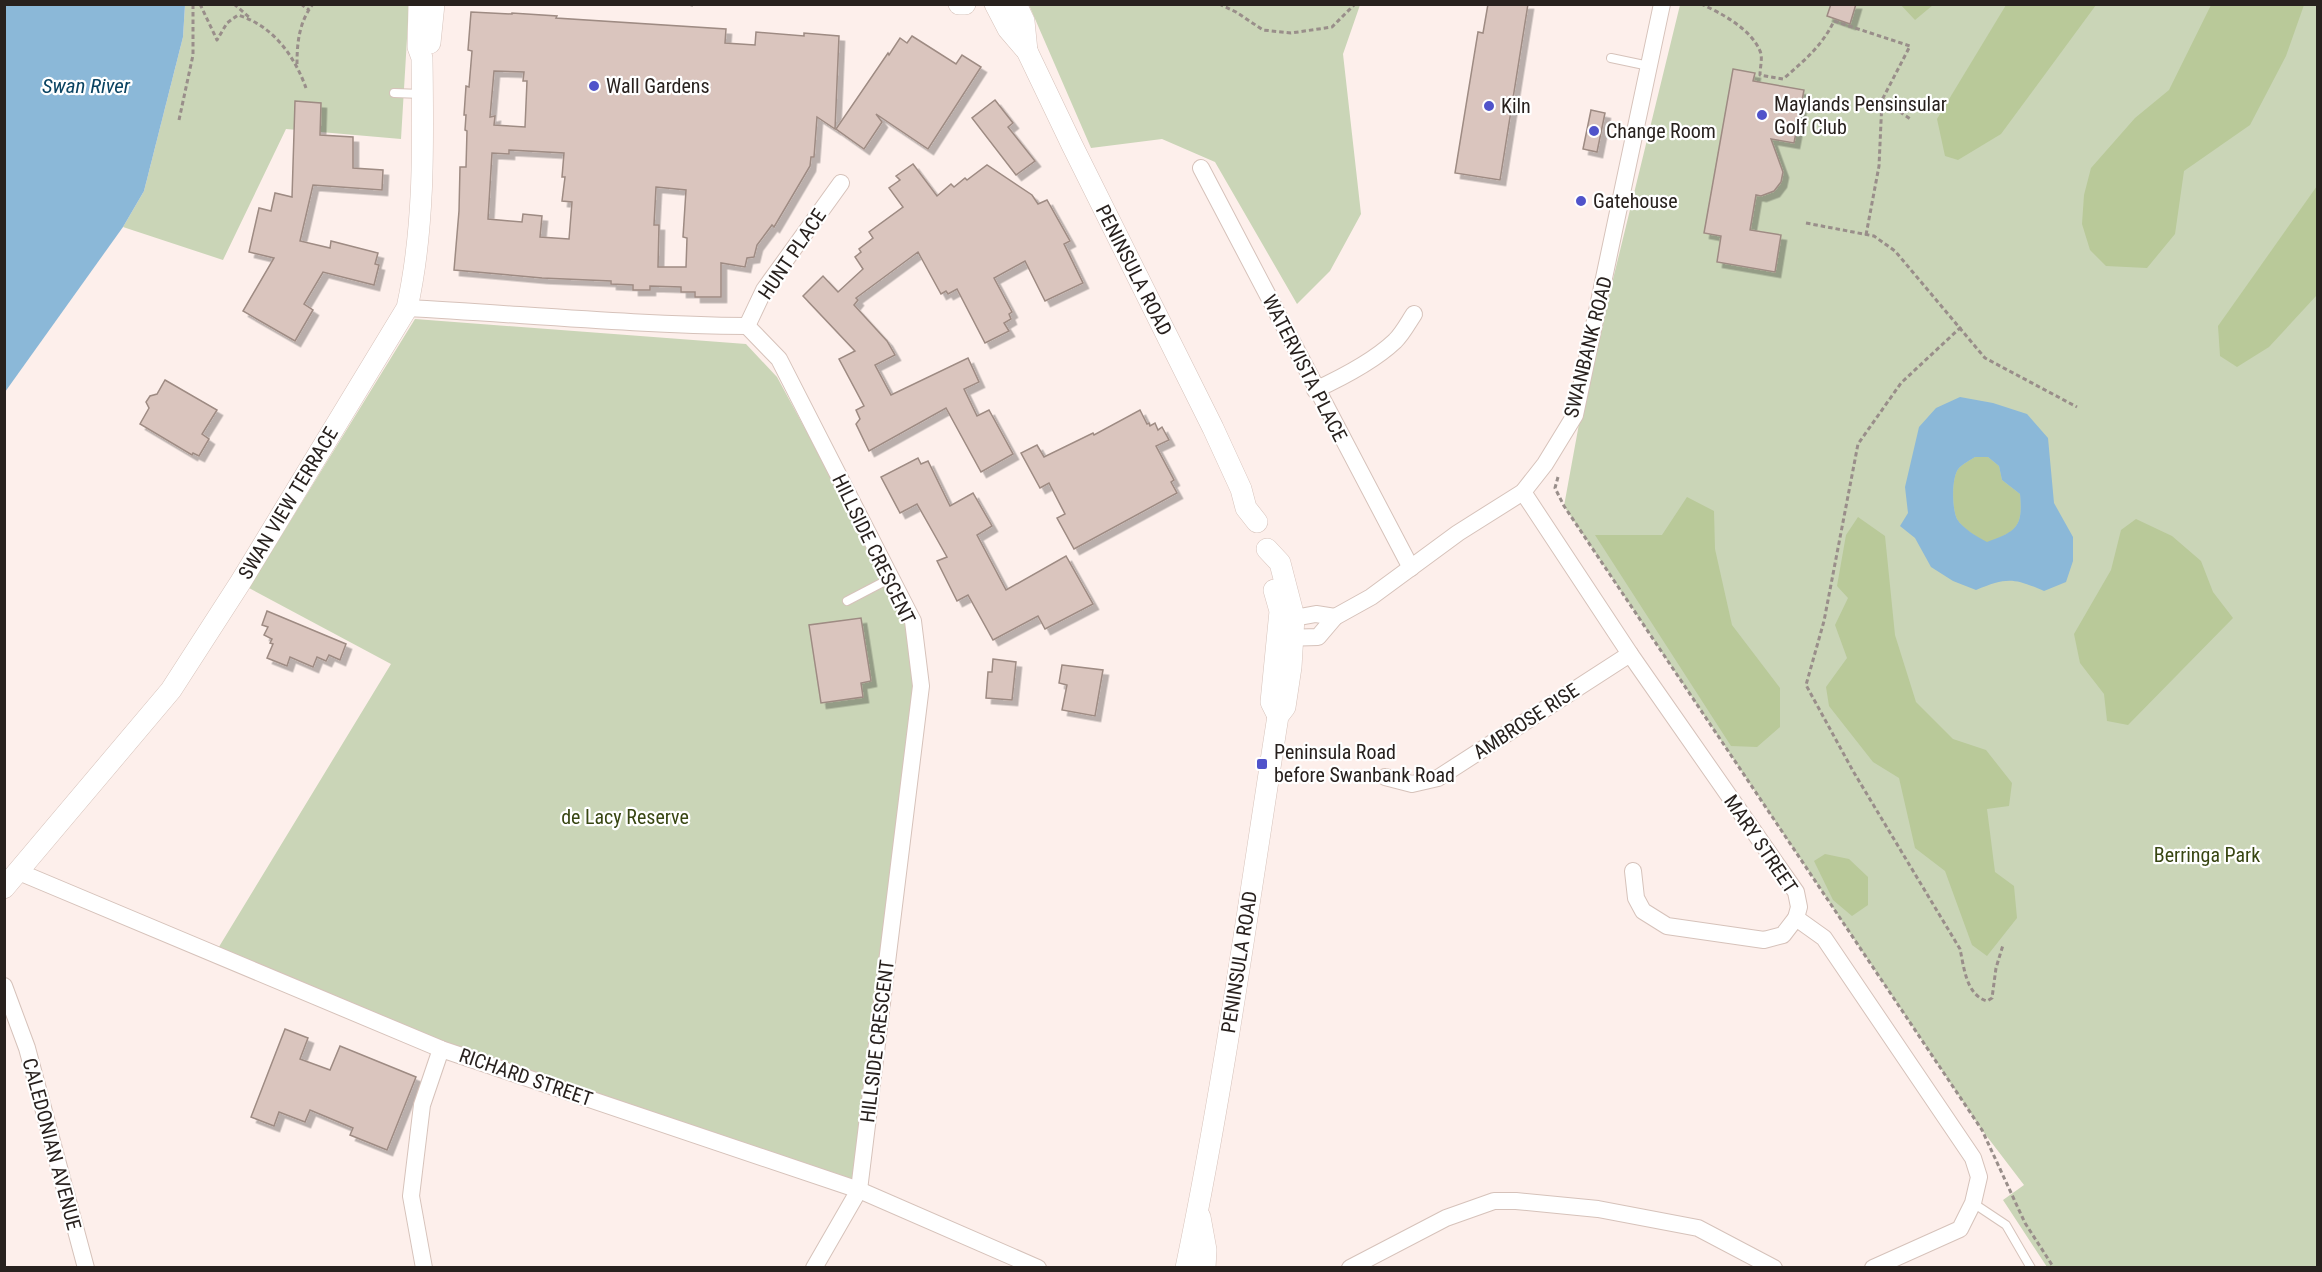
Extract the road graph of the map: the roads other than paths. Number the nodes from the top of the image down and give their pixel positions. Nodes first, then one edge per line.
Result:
1 (419, 4) edge
2 (434, 4) edge
3 (959, 4) edge
4 (965, 4) edge
5 (995, 4) edge
6 (1016, 4) edge
7 (1662, 4) edge
8 (1028, 51) junction
9 (422, 58) junction
10 (1611, 58) dead end
11 (1649, 66) junction
12 (394, 93) dead end
13 (423, 94) junction
14 (1201, 168) dead end
15 (841, 183) dead end
16 (407, 309) junction
17 (1414, 314) dead end
18 (747, 326) junction
19 (1316, 390) junction
20 (1523, 492) junction
21 (1411, 568) junction
22 (891, 578) junction
23 (847, 601) dead end
24 (1286, 629) junction
25 (1630, 654) junction
26 (1385, 777) dead end
27 (1633, 871) dead end
28 (19, 872) junction
29 (4, 888) edge
30 (1796, 918) junction
31 (4, 986) edge
32 (441, 1049) junction
33 (858, 1190) junction
34 (1973, 1203) junction
35 (1198, 1208) junction
36 (86, 1268) edge
37 (424, 1268) edge
38 (814, 1268) edge
39 (1038, 1268) edge
40 (1186, 1268) edge
41 (1205, 1268) edge
42 (1350, 1268) edge
43 (1774, 1268) edge
44 (1873, 1268) edge
45 (2031, 1268) edge

1 - 9 street, SWAN VIEW TERRACE
2 - 9 street, SWAN VIEW TERRACE
3 - 4 street
5 - 8 street, PENINSULA ROAD
6 - 8 street, PENINSULA ROAD
7 - 11 street, SWANBANK ROAD
8 - 24 street, PENINSULA ROAD
9 - 13 street, SWAN VIEW TERRACE
10 - 11 lane
11 - 20 street, SWANBANK ROAD
12 - 13 lane
13 - 16 street, SWAN VIEW TERRACE
14 - 19 street, WATERVISTA PLACE
15 - 18 street, HUNT PLACE
16 - 18 street
16 - 28 street, SWAN VIEW TERRACE
17 - 19 street
18 - 22 street, HILLSIDE CRESCENT
19 - 21 street, WATERVISTA PLACE
20 - 21 street, SWANBANK ROAD
20 - 25 street, MARY STREET
21 - 24 street, SWANBANK ROAD
22 - 23 lane
22 - 33 street, HILLSIDE CRESCENT
24 - 35 street, PENINSULA ROAD
25 - 26 street, AMBROSE RISE
25 - 30 street, MARY STREET
27 - 30 street
28 - 29 street, SWAN VIEW TERRACE
28 - 32 street, RICHARD STREET
30 - 34 street, MARY STREET
31 - 36 street, CALEDONIAN AVENUE
32 - 33 street, RICHARD STREET
32 - 37 street
33 - 38 street, HILLSIDE CRESCENT
33 - 39 street, RICHARD STREET
34 - 44 street, MARY STREET
34 - 45 lane
35 - 40 street, PENINSULA ROAD
35 - 41 street, PENINSULA ROAD
42 - 43 street

